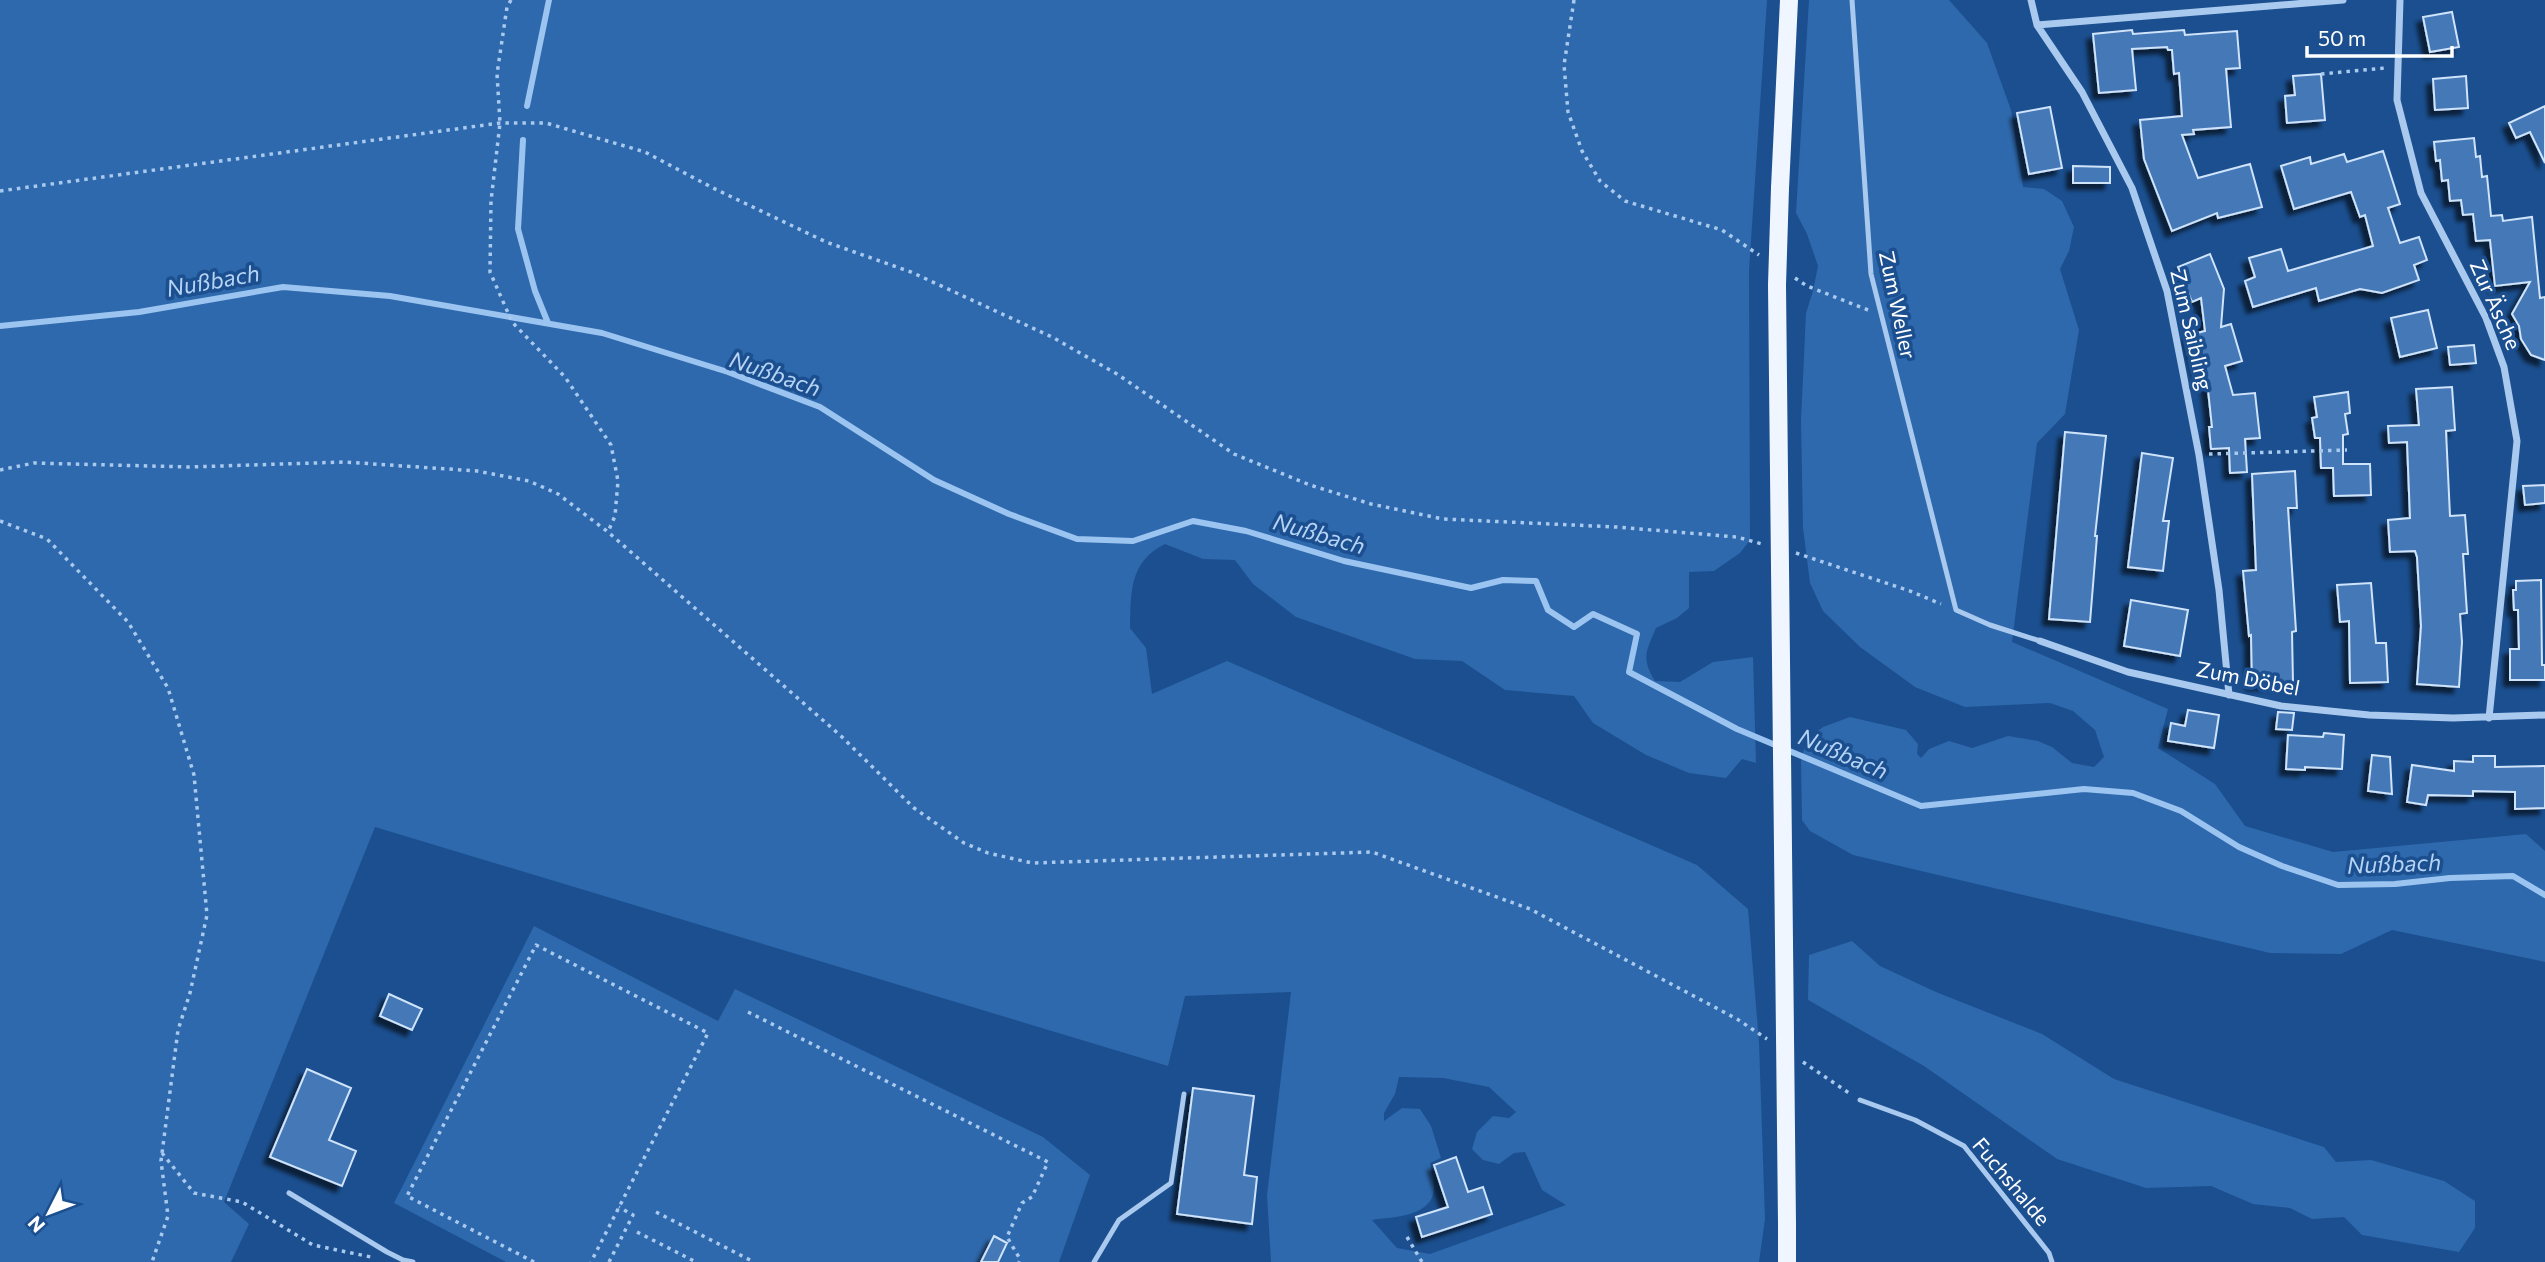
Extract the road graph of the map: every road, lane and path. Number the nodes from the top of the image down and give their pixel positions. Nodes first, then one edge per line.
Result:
1 (511, 0) edge
2 (1573, 0) edge
3 (1789, 0) edge
4 (1852, 0) edge
5 (2031, 0) edge
6 (2343, 0) edge
7 (2400, 0) edge
8 (2037, 25) junction
9 (2388, 68) dead end
10 (2321, 74) dead end
11 (500, 123) junction
12 (0, 191) edge
13 (1722, 230) dead end
14 (1807, 286) dead end
15 (1880, 313) junction
16 (2347, 450) dead end
17 (2199, 454) junction
18 (0, 470) edge
19 (0, 522) edge
20 (608, 532) junction
21 (1763, 544) dead end
22 (1788, 551) dead end
23 (1956, 610) junction
24 (2040, 641) joint
25 (2229, 695) junction
26 (2545, 715) edge
27 (2489, 718) junction
28 (748, 1012) dead end
29 (1737, 1019) dead end
30 (1184, 1094) dead end
31 (1860, 1100) dead end
32 (162, 1153) junction
33 (289, 1193) dead end
34 (619, 1207) junction
35 (656, 1212) dead end
36 (637, 1232) dead end
37 (1407, 1237) dead end
38 (403, 1260) junction
39 (152, 1262) edge
40 (413, 1262) edge
41 (534, 1262) edge
42 (591, 1262) edge
43 (608, 1262) edge
44 (696, 1262) edge
45 (754, 1262) edge
46 (1018, 1262) edge
47 (1094, 1262) edge
48 (1422, 1262) edge
49 (1787, 1262) edge
50 (2052, 1262) edge

1 - 11 path
2 - 13 path
3 - 49 main road, bridge
4 - 15 lane, Zum Weller
5 - 8 street, Zum Saibling
6 - 8 street
7 - 27 street, Zur Äsche
8 - 17 street, Zum Saibling
9 - 10 path
11 - 12 path
11 - 20 path
11 - 21 path
14 - 15 path
15 - 23 lane, Zum Weller
16 - 17 path
17 - 25 street, Zum Saibling
18 - 20 path
19 - 32 path
20 - 29 path
22 - 23 path
23 - 24 lane, Zum Döbel
24 - 25 street, Zum Döbel
25 - 27 street, Zum Döbel
26 - 27 street, Zum Döbel
28 - 46 path
30 - 47 lane
31 - 50 lane, Fuchshalde
32 - 38 path
32 - 39 path
33 - 38 lane
34 - 41 path
34 - 42 path
34 - 43 path
35 - 45 path
36 - 44 path
37 - 48 path
38 - 40 lane

